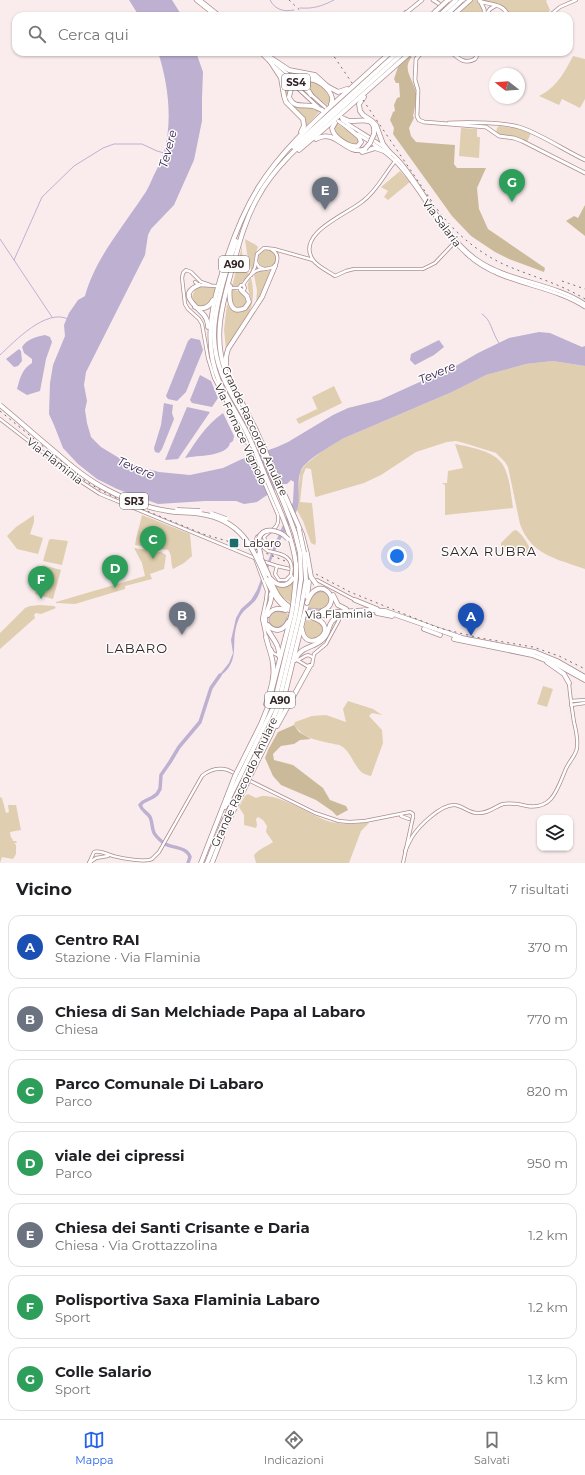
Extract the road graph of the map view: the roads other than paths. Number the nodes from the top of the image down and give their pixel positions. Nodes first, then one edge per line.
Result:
1 (196, 0) edge
2 (200, 0) edge
3 (422, 0) edge
4 (433, 0) edge
5 (448, 0) edge
6 (456, 0) edge
7 (462, 0) edge
8 (470, 0) edge
9 (479, 0) edge
10 (576, 0) edge
11 (437, 1) edge
12 (497, 6) junction
13 (211, 12) edge
14 (215, 12) edge
15 (407, 12) edge
16 (435, 12) edge
17 (442, 12) edge
18 (447, 12) edge
19 (449, 12) edge
20 (455, 12) edge
21 (484, 12) edge
22 (488, 12) edge
23 (506, 12) edge
24 (554, 12) edge
25 (264, 56) edge
26 (268, 56) joint
27 (386, 56) edge
28 (394, 56) edge
29 (400, 56) edge
30 (407, 56) edge
31 (418, 56) edge
32 (456, 56) edge
33 (477, 56) edge
34 (270, 61) junction
35 (327, 86) junction
36 (353, 86) junction
37 (370, 89) junction
38 (311, 95) junction
39 (324, 109) junction
40 (345, 111) junction
41 (340, 119) junction
42 (446, 123) junction
43 (499, 125) junction
44 (347, 127) junction
45 (495, 134) junction
46 (293, 142) junction
47 (307, 144) junction
48 (342, 144) junction
49 (384, 151) junction
50 (390, 153) junction
51 (278, 160) junction
52 (396, 160) junction
53 (585, 160) edge
54 (285, 161) junction
55 (585, 173) edge
56 (244, 216) junction
57 (456, 241) junction
58 (270, 249) junction
59 (286, 253) junction
60 (300, 256) junction
61 (311, 257) junction
62 (277, 258) junction
63 (313, 260) junction
64 (256, 261) junction
65 (275, 266) junction
66 (265, 269) junction
67 (232, 270) junction
68 (194, 275) junction
69 (251, 275) junction
70 (197, 283) junction
71 (210, 285) junction
72 (216, 286) dead end
73 (232, 288) dead end
74 (240, 289) junction
75 (216, 293) junction
76 (585, 306) edge
77 (195, 307) junction
78 (211, 352) junction
79 (229, 378) junction
80 (0, 404) edge
81 (0, 419) edge
82 (247, 432) junction
83 (299, 529) junction
84 (264, 537) junction
85 (262, 544) junction
86 (294, 552) junction
87 (307, 554) junction
88 (254, 558) junction
89 (263, 560) junction
90 (277, 566) junction
91 (290, 569) dead end
92 (294, 576) junction
93 (267, 579) junction
94 (305, 580) junction
95 (317, 582) junction
96 (355, 600) joint
97 (289, 610) junction
98 (383, 611) junction
99 (353, 612) junction
100 (301, 613) junction
101 (346, 614) junction
102 (339, 620) joint
103 (266, 637) junction
104 (277, 655) dead end
105 (532, 655) junction
106 (303, 657) junction
107 (313, 659) junction
108 (303, 663) junction
109 (310, 666) junction
110 (277, 672) junction
111 (584, 678) edge
112 (569, 683) junction
113 (287, 687) junction
114 (571, 701) junction
115 (585, 701) edge
116 (571, 704) junction
117 (253, 741) junction
118 (260, 756) junction
119 (242, 777) junction
120 (408, 813) junction
121 (399, 815) junction
122 (413, 817) junction
123 (408, 818) junction
124 (411, 825) junction
125 (417, 831) junction
126 (409, 834) junction
127 (414, 835) junction
128 (405, 851) junction
129 (99, 852) junction
130 (93, 854) junction
131 (112, 856) junction
132 (98, 857) junction
133 (89, 863) edge
134 (201, 863) edge
135 (208, 863) edge
136 (402, 863) edge

1 - 13 main road
2 - 14 main road
3 - 15 main road
4 - 11 main road
5 - 16 highway, bridge
6 - 17 highway, bridge
7 - 19 highway, bridge
8 - 20 highway
9 - 12 main road
9 - 21 main road
10 - 24 street
11 - 18 main road
12 - 22 main road
12 - 23 main road
25 - 34 main road, SS4
26 - 35 highway
26 - 38 main road, SS4
27 - 36 highway, Grande Raccordo Anulare
28 - 51 highway, Grande Raccordo Anulare / A90
29 - 54 highway, Grande Raccordo Anulare / A90
30 - 37 highway, Grande Raccordo Anulare
31 - 42 main road
32 - 33 main road
34 - 39 main road, SS4
34 - 46 highway
35 - 36 highway
35 - 39 highway, bridge
36 - 39 highway, Grande Raccordo Anulare
37 - 40 highway, Grande Raccordo Anulare
37 - 50 highway
38 - 39 main road, SS4
38 - 39 highway
39 - 46 highway, Grande Raccordo Anulare
40 - 44 highway
40 - 47 highway, Grande Raccordo Anulare
41 - 44 main road, Via Salaria
41 - 48 highway, bridge
41 - 50 main road, Via Salaria
42 - 43 main road
42 - 45 main road
43 - 45 main road
43 - 53 main road
44 - 49 main road, Via Salaria
45 - 55 main road
46 - 51 highway, Grande Raccordo Anulare
47 - 48 highway
47 - 54 highway, Grande Raccordo Anulare
48 - 49 highway
49 - 52 main road, Via Salaria
50 - 52 main road, Via Salaria
51 - 56 highway, Grande Raccordo Anulare / A90
52 - 57 main road, Via Salaria
52 - 61 street
54 - 67 highway, Grande Raccordo Anulare / A90
56 - 75 highway, Grande Raccordo Anulare
56 - 82 highway, Grande Raccordo Anulare / A90
57 - 63 street
57 - 76 main road, Via Salaria
58 - 59 street
58 - 62 street
58 - 64 street
59 - 60 street
59 - 62 street
60 - 61 street
60 - 63 street
61 - 63 street
62 - 65 street
64 - 66 street
64 - 69 street
65 - 66 street
65 - 79 highway
66 - 69 street
67 - 74 highway
67 - 79 highway, Grande Raccordo Anulare / A90
68 - 70 street
68 - 71 street
68 - 82 street, Via Fornace Vignolo
69 - 74 street
70 - 71 street
70 - 77 highway
71 - 72 street
73 - 74 street
75 - 77 highway
75 - 78 highway, Grande Raccordo Anulare
77 - 78 highway
78 - 82 highway, Grande Raccordo Anulare
79 - 83 highway, Grande Raccordo Anulare / A90
80 - 89 highway, SR3, bridge
80 - 93 highway, SR3, bridge
81 - 88 street, Via Flaminia
82 - 84 street, Via Fornace Vignolo
82 - 86 highway, Grande Raccordo Anulare
82 - 94 highway, Grande Raccordo Anulare / A90, bridge
83 - 87 highway, bridge
83 - 94 highway, Grande Raccordo Anulare / A90, bridge
84 - 85 street
84 - 85 street
85 - 92 street, bridge
86 - 89 highway, bridge
86 - 92 highway, Grande Raccordo Anulare, bridge
87 - 94 highway, bridge
87 - 95 highway, bridge
88 - 89 street, Via Flaminia
88 - 93 street, bridge
89 - 90 street, Via Flaminia
89 - 93 highway, SR3, bridge
90 - 91 street, Via Flaminia
90 - 92 street
92 - 93 highway
92 - 100 highway, Grande Raccordo Anulare
93 - 97 highway, Via Flaminia / SR3
93 - 100 highway, Via Flaminia / SR3
93 - 103 street
93 - 110 highway
94 - 100 highway
94 - 100 highway, Grande Raccordo Anulare / A90
95 - 96 street, Via Flaminia
95 - 99 highway
96 - 98 highway
97 - 100 highway, Via Flaminia / SR3
97 - 100 highway
98 - 99 highway, Via Flaminia / SR3
98 - 111 highway, Via Flaminia / SR3
99 - 100 highway, Via Flaminia / SR3
99 - 101 highway, Via Flaminia / SR3
99 - 102 highway
99 - 105 highway, Via Flaminia / SR3
100 - 100 highway
100 - 100 highway
100 - 101 highway, Via Flaminia / SR3
100 - 110 highway, Grande Raccordo Anulare
100 - 113 highway
100 - 119 highway, Grande Raccordo Anulare / A90
101 - 113 highway
102 - 107 street
103 - 104 street
103 - 117 highway
105 - 111 highway, Via Flaminia / SR3
105 - 112 highway
106 - 107 street
106 - 108 street
106 - 108 street
107 - 109 street
108 - 109 street
109 - 118 highway
110 - 117 highway, Grande Raccordo Anulare
111 - 112 highway
112 - 114 street
113 - 118 highway
114 - 115 street
114 - 116 street
115 - 116 street
116 - 125 street
117 - 119 highway, Grande Raccordo Anulare
118 - 119 highway
119 - 134 highway, Grande Raccordo Anulare
119 - 135 highway, Grande Raccordo Anulare / A90
119 - 135 highway
120 - 121 street
120 - 122 street
120 - 123 street
121 - 123 street
121 - 131 street
122 - 123 street
122 - 124 street
123 - 124 street
124 - 126 street
125 - 126 street
125 - 127 street
126 - 127 street
126 - 128 street
127 - 128 street
128 - 136 street
129 - 130 street
129 - 131 street
129 - 132 street
130 - 132 street
130 - 133 street
131 - 132 street
132 - 133 street

